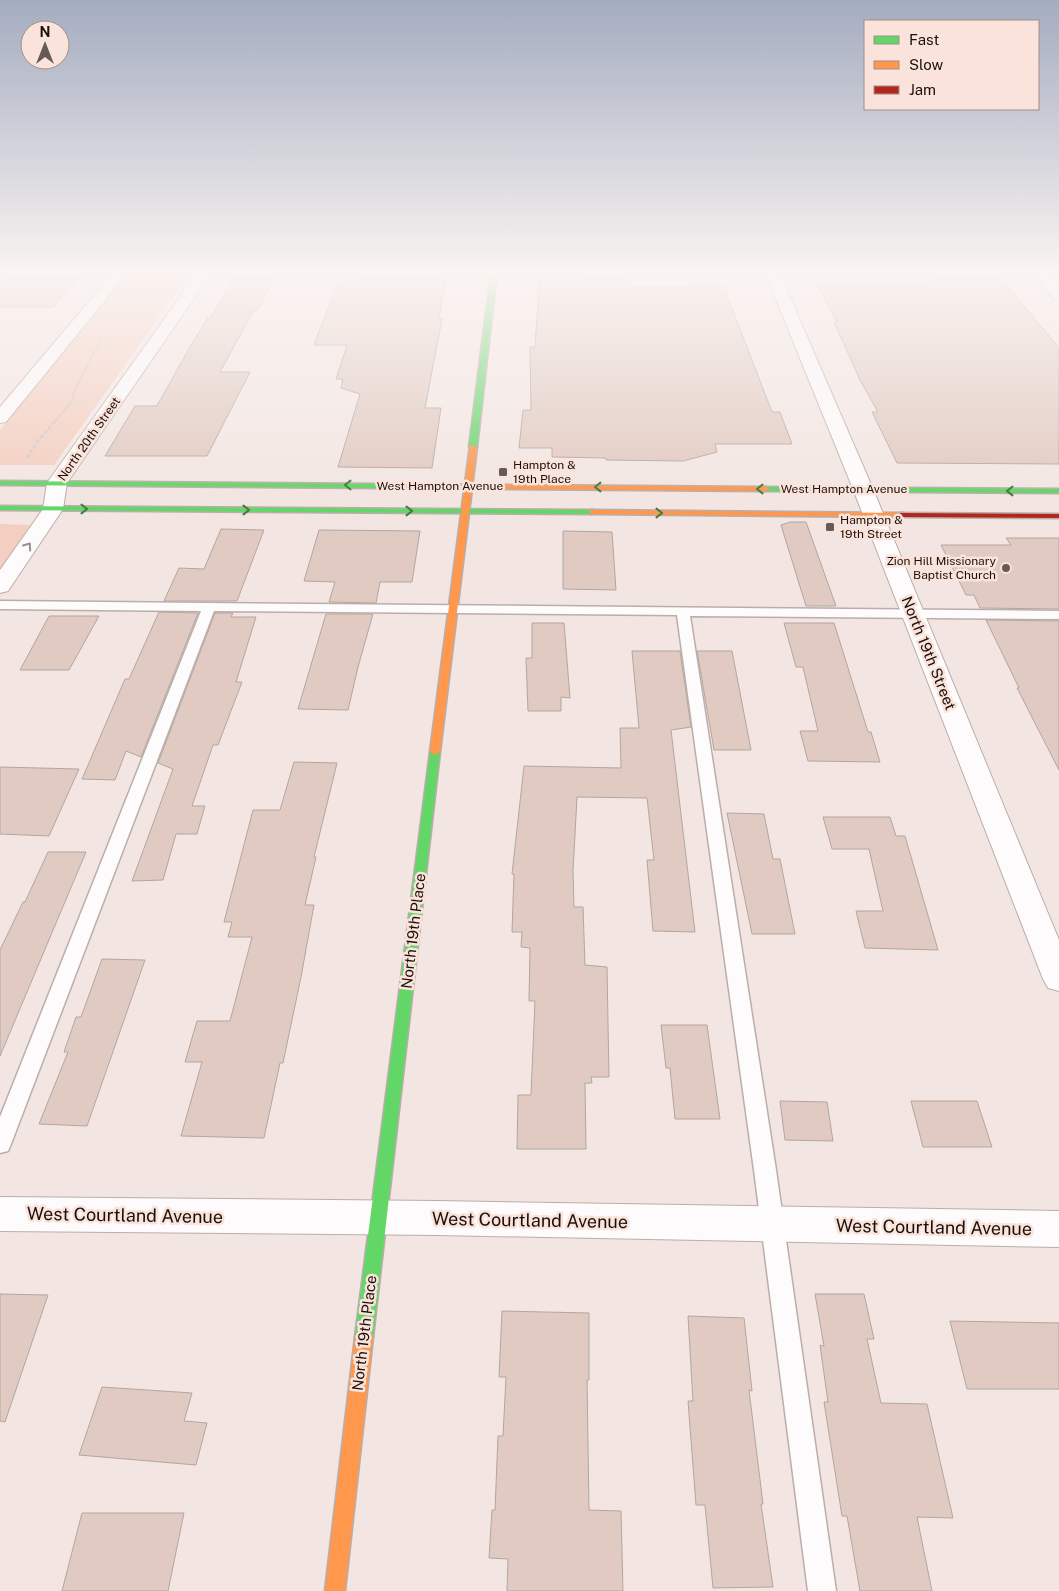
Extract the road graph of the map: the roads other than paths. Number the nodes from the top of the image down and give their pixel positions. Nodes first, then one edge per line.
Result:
1 (57, 346) edge
2 (153, 346) edge
3 (485, 346) edge
4 (803, 346) edge
5 (3, 410) edge
6 (0, 483) edge
7 (57, 483) junction
8 (467, 486) junction
9 (863, 489) junction
10 (1059, 491) edge
11 (0, 508) edge
12 (53, 509) junction
13 (464, 512) junction
14 (873, 514) junction
15 (1059, 516) edge
16 (0, 586) edge
17 (0, 605) edge
18 (210, 607) junction
19 (452, 609) junction
20 (683, 612) junction
21 (913, 614) junction
22 (1059, 615) edge
23 (1059, 979) edge
24 (0, 1144) edge
25 (0, 1214) edge
26 (378, 1218) junction
27 (772, 1224) junction
28 (1059, 1228) edge
29 (335, 1591) edge
30 (822, 1591) edge

1 - 5 street
2 - 7 street, North 20th Street
3 - 8 main road, North 19th Place
4 - 9 street, North 19th Street
6 - 7 main road, West Hampton Avenue
8 -> 7 main road, West Hampton Avenue
7 - 12 street, North 20th Street
9 -> 8 main road, West Hampton Avenue
8 - 13 main road, North 19th Place
10 -> 9 main road, West Hampton Avenue
9 - 14 street, North 19th Street
11 - 12 main road, West Hampton Avenue
12 -> 13 main road, West Hampton Avenue
16 -> 12 street, North 20th Street
13 -> 14 main road, West Hampton Avenue
13 - 19 main road, North 19th Place
14 - 15 main road, West Hampton Avenue
14 - 21 street, North 19th Street
17 - 18 lane
18 - 19 lane
18 - 24 lane
19 - 20 lane
19 - 26 main road, North 19th Place
20 - 21 lane
20 - 27 lane
21 - 22 lane
21 - 23 street, North 19th Street
25 - 26 street, West Courtland Avenue
26 - 27 street, West Courtland Avenue
26 - 29 main road, North 19th Place
27 - 28 street, West Courtland Avenue
27 - 30 lane

